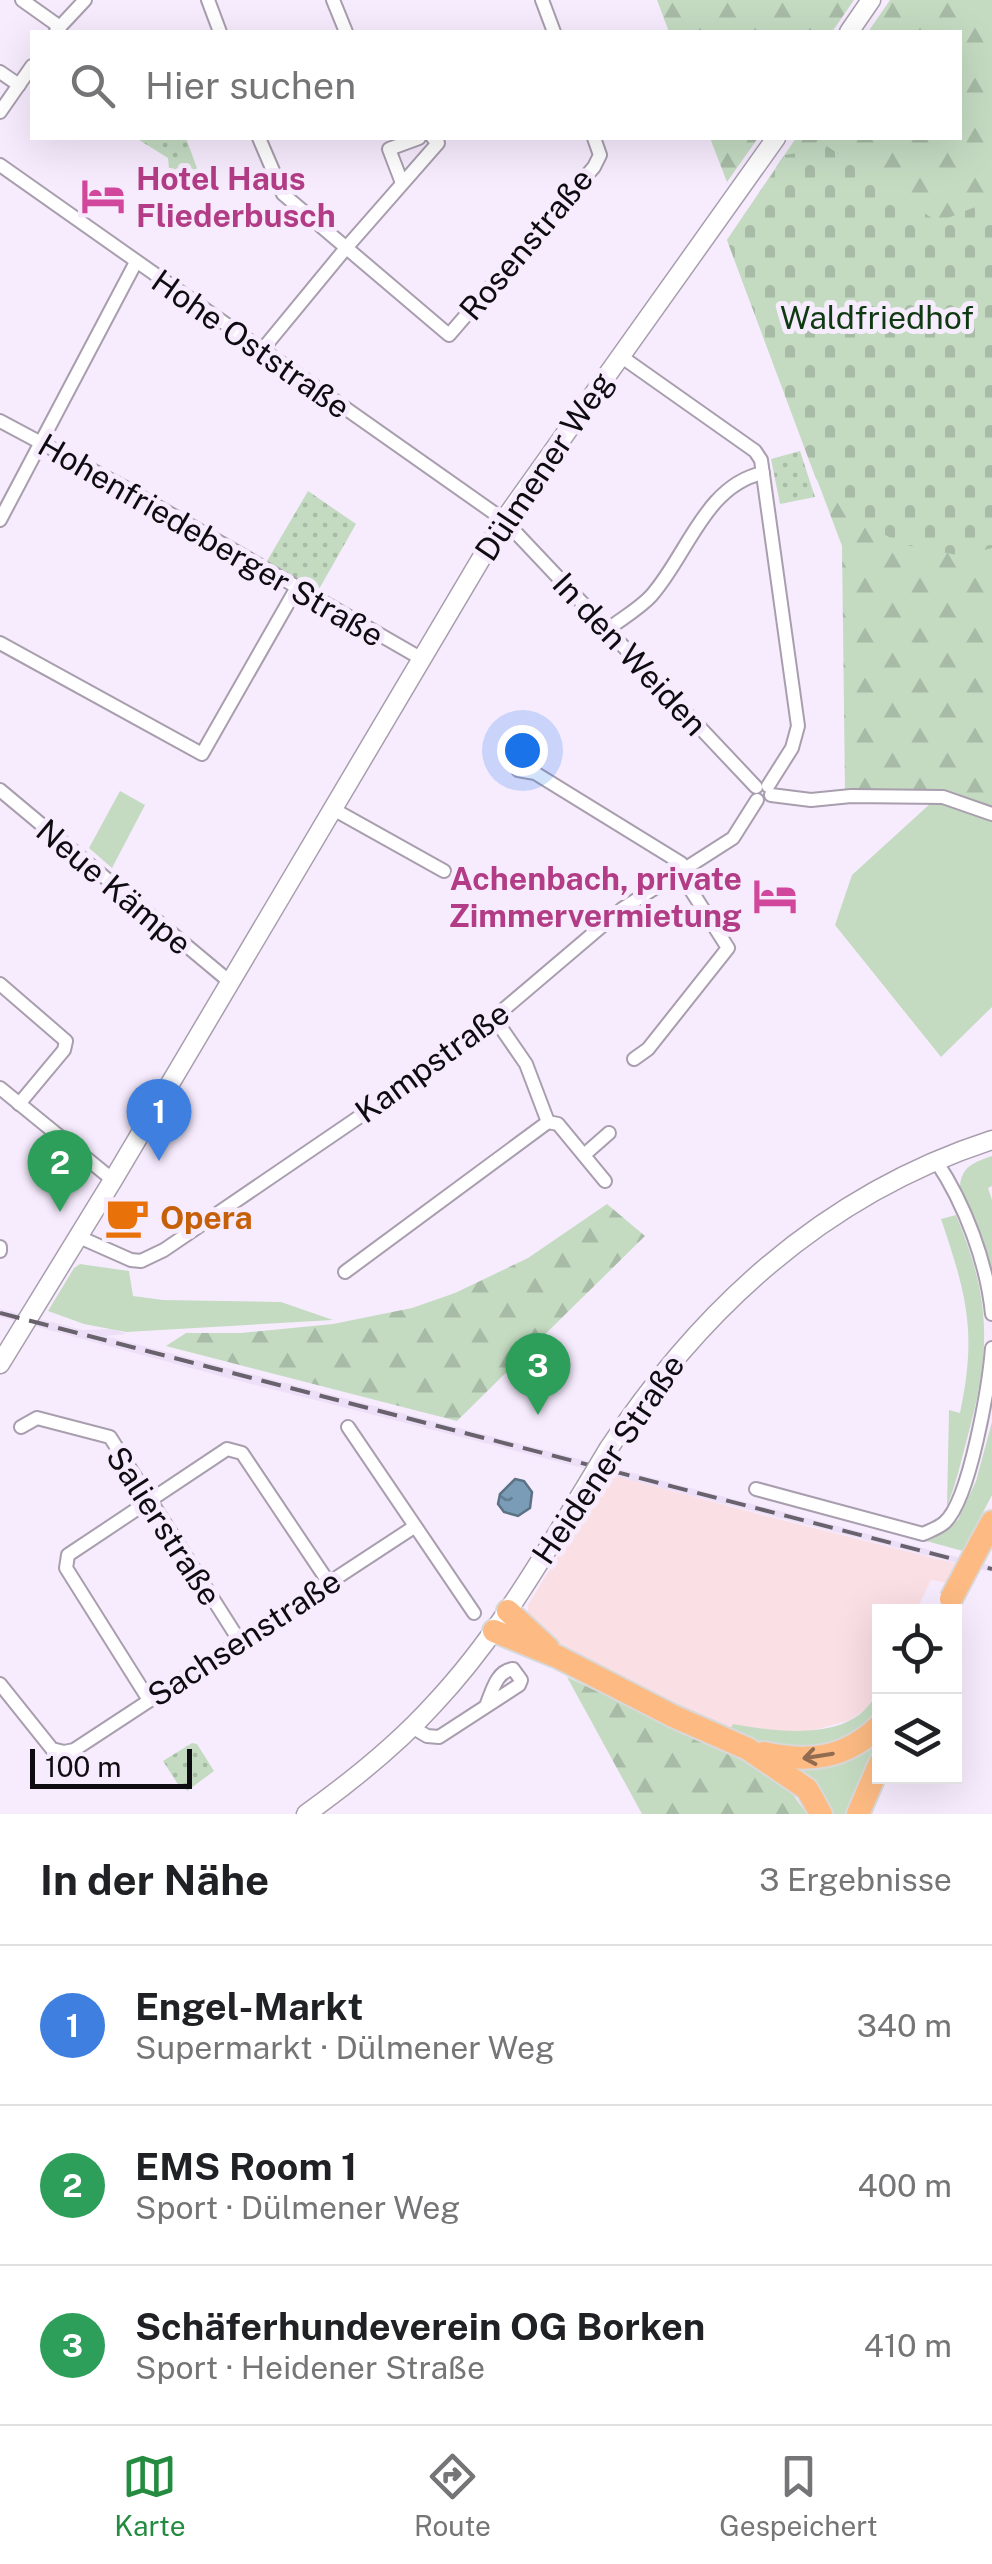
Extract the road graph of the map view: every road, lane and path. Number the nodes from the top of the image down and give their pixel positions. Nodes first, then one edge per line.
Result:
1 (22, 0) edge
2 (85, 0) edge
3 (208, 0) edge
4 (333, 0) edge
5 (542, 0) edge
6 (872, 0) edge
7 (58, 30) edge
8 (219, 30) edge
9 (345, 30) edge
10 (553, 30) edge
11 (850, 30) edge
12 (30, 69) edge
13 (0, 72) edge
14 (19, 85) junction
15 (0, 112) edge
16 (259, 140) edge
17 (436, 140) edge
18 (595, 140) edge
19 (775, 140) edge
20 (387, 143) edge
21 (0, 165) edge
22 (402, 182) junction
23 (346, 248) junction
24 (136, 262) junction
25 (262, 350) junction
26 (619, 356) junction
27 (0, 421) edge
28 (40, 442) junction
29 (763, 474) junction
30 (0, 520) edge
31 (504, 520) junction
32 (296, 589) junction
33 (607, 630) junction
34 (0, 643) edge
35 (422, 659) junction
36 (518, 770) dead end
37 (0, 790) edge
38 (763, 792) junction
39 (333, 808) junction
40 (992, 814) edge
41 (683, 871) junction
42 (444, 872) dead end
43 (230, 982) junction
44 (0, 984) edge
45 (495, 1019) junction
46 (634, 1059) dead end
47 (0, 1088) edge
48 (20, 1104) junction
49 (548, 1122) junction
50 (609, 1134) dead end
51 (992, 1140) edge
52 (584, 1155) junction
53 (936, 1161) junction
54 (113, 1180) junction
55 (606, 1181) dead end
56 (78, 1237) junction
57 (344, 1272) dead end
58 (992, 1314) edge
59 (992, 1348) edge
60 (0, 1364) edge
61 (22, 1427) dead end
62 (348, 1427) dead end
63 (756, 1489) dead end
64 (150, 1501) junction
65 (992, 1522) edge
66 (414, 1527) junction
67 (987, 1546) edge
68 (329, 1583) junction
69 (955, 1604) edge
70 (508, 1611) junction
71 (474, 1613) dead end
72 (494, 1631) junction
73 (239, 1640) junction
74 (558, 1657) junction
75 (0, 1684) edge
76 (149, 1700) junction
77 (486, 1706) dead end
78 (412, 1726) junction
79 (872, 1730) edge
80 (748, 1750) junction
81 (872, 1784) edge
82 (876, 1784) edge
83 (306, 1814) edge
84 (822, 1814) edge
85 (861, 1814) edge

1 - 7 street
2 - 7 street
3 - 8 street
4 - 9 street
5 - 10 street
6 - 11 street
12 - 14 street
13 - 14 street
14 - 15 street
16 - 23 street
17 - 22 street
18 - 23 street, Rosenstraße
19 - 26 street, Dülmener Weg
20 - 22 street
21 - 24 street, Hohe Oststraße
22 - 23 street
23 - 25 street
24 - 25 street, Hohe Oststraße
24 - 28 street
25 - 31 street, Hohe Oststraße
26 - 29 street
26 - 31 street, Dülmener Weg
27 - 28 street, Hohenfriedeberger Straße
28 - 30 street
28 - 32 street, Hohenfriedeberger Straße
29 - 33 street
29 - 38 street, Kampstraße
31 - 33 street, In den Weiden
31 - 35 street, Dülmener Weg
32 - 34 street
32 - 35 street, Hohenfriedeberger Straße
33 - 38 street, In den Weiden
35 - 39 street, Dülmener Weg
36 - 41 street
37 - 43 street, Neue Kämpe
38 - 40 street
38 - 41 street, Kampstraße
39 - 42 street
39 - 43 street, Dülmener Weg
41 - 45 street, Kampstraße
41 - 46 street
43 - 54 street, Dülmener Weg
44 - 48 street
45 - 49 street
45 - 56 street, Kampstraße
47 - 48 street
48 - 54 street
49 - 52 street
49 - 57 street
50 - 52 street
51 - 53 street, Heidener Straße
52 - 55 street
53 - 58 street
53 - 70 street, Heidener Straße, bridge
54 - 56 street, Dülmener Weg
56 - 60 street, Dülmener Weg
59 - 63 street
61 - 64 street, Salierstraße
62 - 66 street
64 - 68 street
64 - 73 street, Salierstraße
64 - 76 street
65 - 67 highway
66 - 68 street, Sachsenstraße
66 - 71 street
67 - 69 highway
68 - 73 street, Sachsenstraße
70 - 72 street, Heidener Straße
70 - 74 highway
72 - 74 highway
72 - 78 street, Heidener Straße
73 - 76 street, Sachsenstraße
74 - 80 highway
75 - 76 street, Sachsenstraße
77 - 78 street
78 - 83 street, Heidener Straße
79 -> 80 highway
80 - 84 highway
81 - 85 highway
82 - 85 highway

